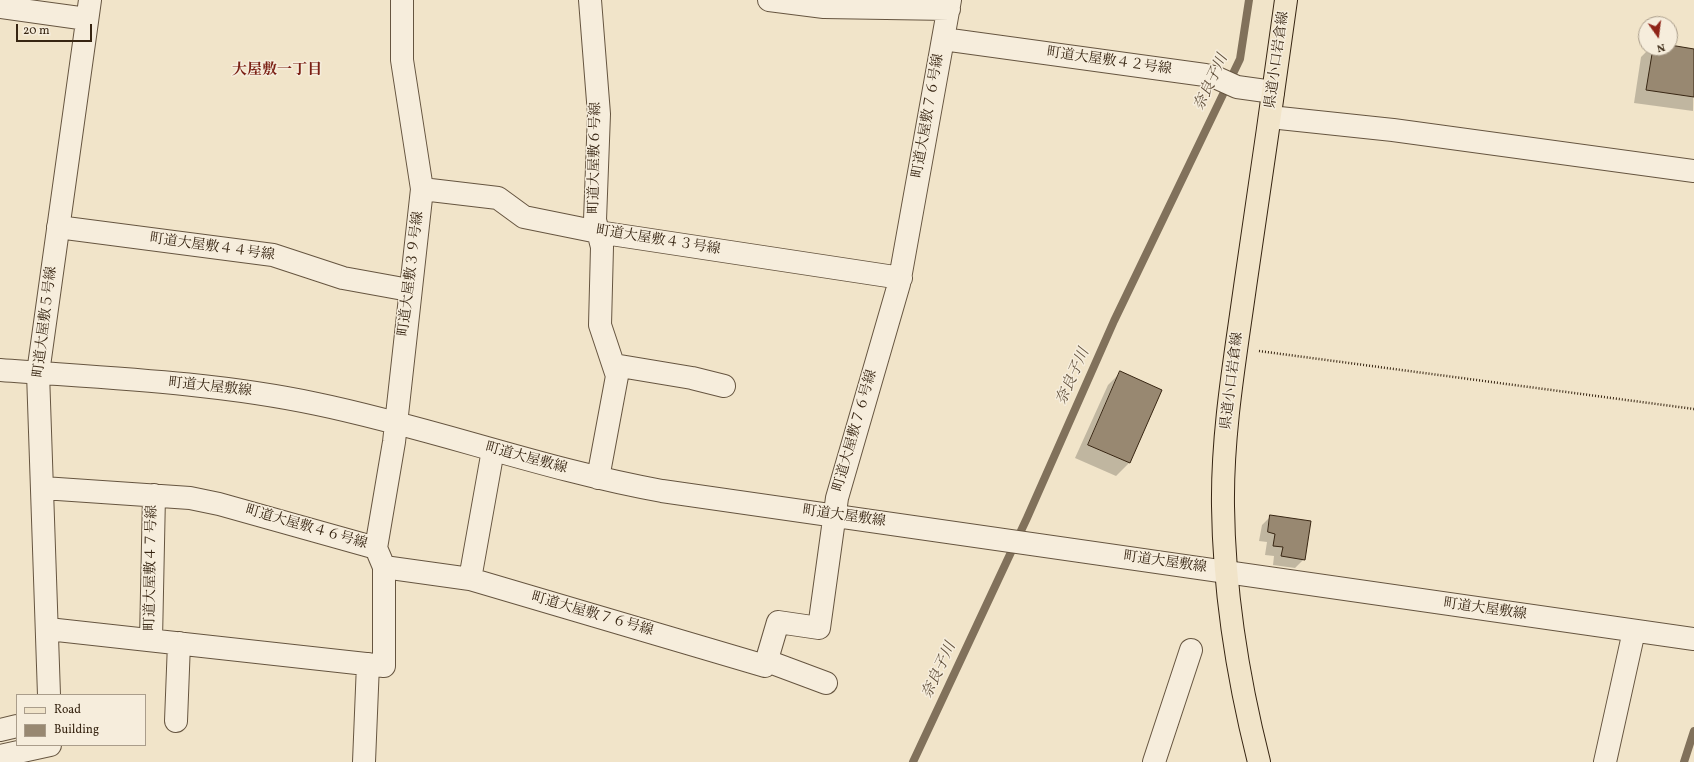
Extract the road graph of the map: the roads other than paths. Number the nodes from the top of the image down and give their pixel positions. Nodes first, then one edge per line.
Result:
1 (402, 0) edge
2 (590, 0) edge
3 (769, 0) edge
4 (1286, 0) edge
5 (949, 4) edge
6 (0, 7) edge
7 (88, 10) edge
8 (943, 39) junction
9 (1273, 92) junction
10 (1270, 117) junction
11 (1694, 171) edge
12 (422, 189) junction
13 (58, 228) junction
14 (598, 232) junction
15 (901, 278) junction
16 (409, 290) junction
17 (614, 365) junction
18 (0, 370) edge
19 (38, 373) junction
20 (724, 386) dead end
21 (395, 423) junction
22 (493, 450) junction
23 (598, 478) junction
24 (43, 488) junction
25 (154, 495) junction
26 (835, 516) junction
27 (380, 557) junction
28 (1227, 572) junction
29 (470, 579) junction
30 (48, 629) junction
31 (1634, 631) junction
32 (1694, 639) edge
33 (151, 640) junction
34 (179, 643) junction
35 (1191, 650) dead end
36 (767, 661) junction
37 (368, 664) junction
38 (826, 683) dead end
39 (49, 694) edge
40 (176, 722) dead end
41 (16, 726) edge
42 (0, 730) edge
43 (45, 746) edge
44 (50, 746) edge
45 (0, 756) edge
46 (50, 762) edge
47 (364, 762) edge
48 (1154, 762) edge
49 (1259, 762) edge
50 (1606, 762) edge

1 - 12 street, 町道大屋敷３９号線
2 - 14 street, 町道大屋敷６号線
3 - 5 street
4 - 9 main road, 県道小口岩倉線
5 - 8 street, 町道大屋敷７６号線
6 - 7 street
7 - 13 street, 町道大屋敷５号線
8 - 9 street, 町道大屋敷４２号線
8 - 15 street, 町道大屋敷７６号線
9 - 10 main road, 県道小口岩倉線
10 - 11 street
10 - 28 main road, 県道小口岩倉線
12 - 14 street, 町道大屋敷４３号線
12 - 16 street, 町道大屋敷３９号線
13 - 16 street, 町道大屋敷４４号線
13 - 19 street, 町道大屋敷５号線
14 - 15 street, 町道大屋敷４３号線
14 - 17 street, 町道大屋敷６号線
15 - 26 street, 町道大屋敷７６号線
16 - 21 street, 町道大屋敷３９号線
17 - 20 street
17 - 23 street, 町道大屋敷６号線
18 - 19 street, 町道大屋敷線
19 - 21 street, 町道大屋敷線
19 - 24 street, 町道大屋敷５号線
21 - 22 street, 町道大屋敷線
21 - 27 street, 町道大屋敷３９号線
22 - 23 street, 町道大屋敷線
22 - 29 street
23 - 26 street, 町道大屋敷線
24 - 25 street, 町道大屋敷４６号線
24 - 30 street, 町道大屋敷５号線
25 - 27 street, 町道大屋敷４６号線
25 - 33 street, 町道大屋敷４７号線
26 - 28 street, 町道大屋敷線
26 - 36 street, 町道大屋敷７６号線
27 - 29 street, 町道大屋敷７６号線
27 - 37 street
28 - 31 street, 町道大屋敷線
28 - 49 main road, 県道小口岩倉線
29 - 36 street, 町道大屋敷７６号線
30 - 33 street
30 - 39 street, 町道大屋敷５号線
31 - 32 street, 町道大屋敷線
31 - 50 street
33 - 34 street
34 - 37 street
34 - 40 street
35 - 48 street
36 - 38 street
37 - 47 street
41 - 42 street
43 - 45 street
44 - 46 street

